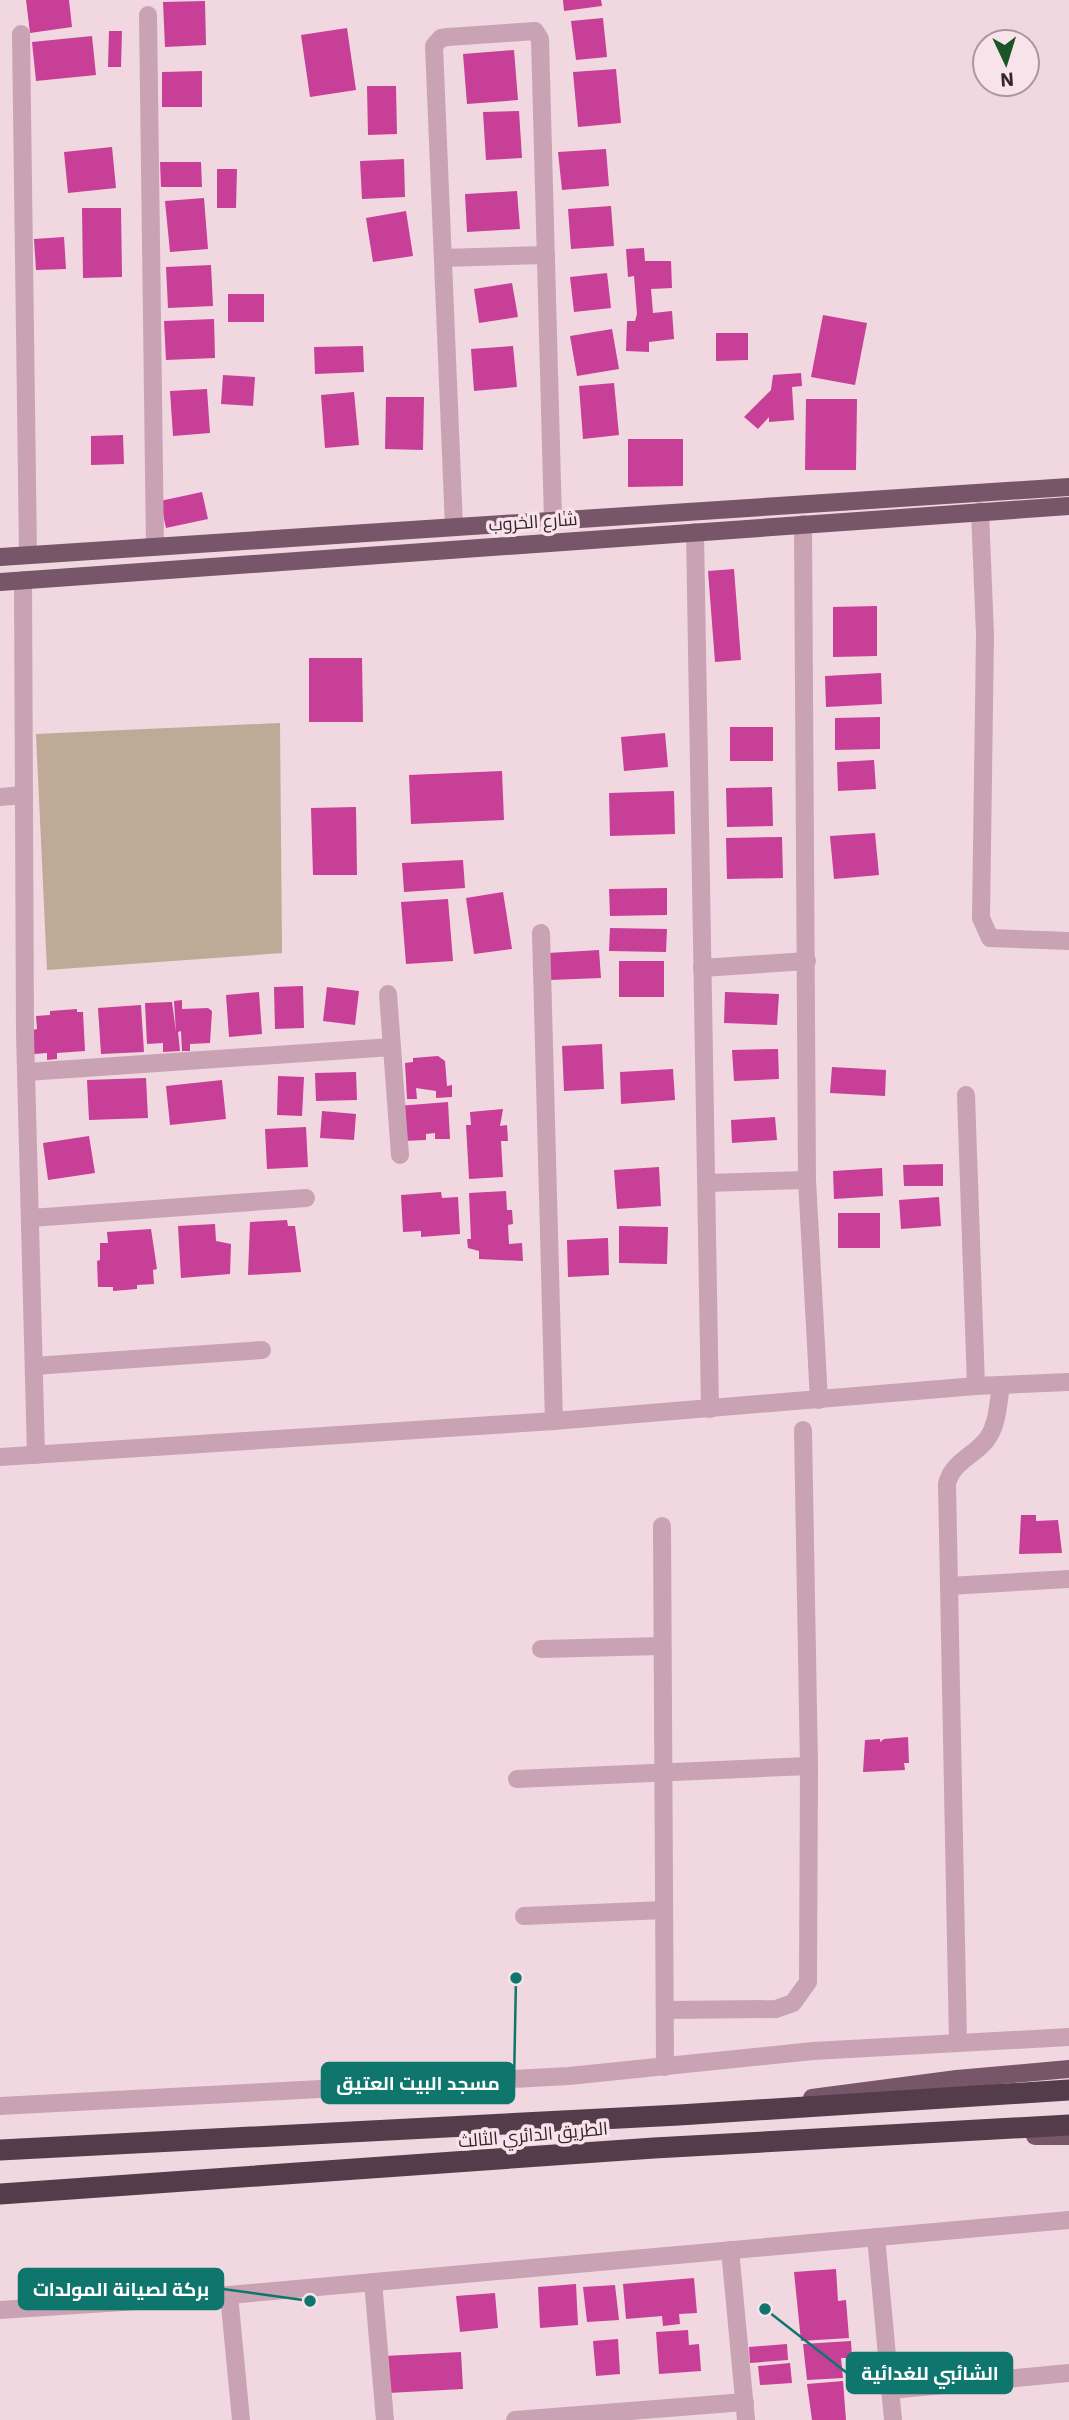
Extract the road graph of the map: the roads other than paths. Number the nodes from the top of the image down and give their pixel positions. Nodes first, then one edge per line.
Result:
1 (148, 15) dead end
2 (21, 34) dead end
3 (547, 255) junction
4 (443, 258) junction
5 (1069, 487) edge
6 (1069, 506) edge
7 (980, 511) junction
8 (553, 520) junction
9 (803, 524) junction
10 (454, 527) junction
11 (695, 532) junction
12 (155, 547) junction
13 (28, 555) junction
14 (0, 557) edge
15 (23, 580) junction
16 (0, 582) edge
17 (23, 795) junction
18 (0, 797) edge
19 (541, 933) dead end
20 (1069, 941) edge
21 (807, 961) junction
22 (702, 968) junction
23 (388, 994) dead end
24 (392, 1047) junction
25 (27, 1072) junction
26 (966, 1095) dead end
27 (400, 1155) dead end
28 (807, 1180) junction
29 (707, 1183) junction
30 (306, 1198) dead end
31 (31, 1218) junction
32 (262, 1350) dead end
33 (34, 1366) junction
34 (1069, 1382) edge
35 (1001, 1385) junction
36 (976, 1386) junction
37 (819, 1400) junction
38 (710, 1409) junction
39 (554, 1420) junction
40 (803, 1430) dead end
41 (36, 1455) junction
42 (0, 1457) edge
43 (662, 1526) dead end
44 (1069, 1579) edge
45 (949, 1586) junction
46 (662, 1646) junction
47 (541, 1649) dead end
48 (809, 1766) junction
49 (663, 1773) junction
50 (517, 1779) dead end
51 (664, 1910) junction
52 (524, 1916) dead end
53 (665, 2010) junction
54 (1069, 2037) edge
55 (958, 2043) junction
56 (665, 2067) junction
57 (1069, 2070) edge
58 (1069, 2090) edge
59 (0, 2106) edge
60 (679, 2115) junction
61 (1069, 2125) edge
62 (1069, 2136) edge
63 (832, 2138) junction
64 (0, 2150) edge
65 (0, 2194) edge
66 (1069, 2220) edge
67 (876, 2237) junction
68 (730, 2250) junction
69 (373, 2282) junction
70 (229, 2295) junction
71 (0, 2310) edge
72 (1069, 2373) edge
73 (890, 2390) junction
74 (746, 2411) edge
75 (241, 2420) edge
76 (385, 2420) edge
77 (515, 2420) edge
78 (893, 2420) edge

1 - 12 street
2 - 13 street
3 - 4 street
3 - 4 street
3 - 8 street
4 - 10 street
5 - 8 main road, شارع الخروب
6 - 7 main road, شارع الخروب
7 - 9 main road, شارع الخروب
7 - 20 street
8 - 10 main road, شارع الخروب
9 - 11 main road, شارع الخروب
9 - 21 street
10 - 12 main road, شارع الخروب
11 - 15 main road, شارع الخروب
11 - 22 street
12 - 13 main road, شارع الخروب
13 - 14 main road, شارع الخروب
15 - 16 main road, شارع الخروب
15 - 17 street
17 - 18 street
17 - 25 street
19 - 39 street
21 - 22 street
21 - 28 street
22 - 29 street
23 - 24 street
24 - 25 street
24 - 27 street
25 - 31 street
26 - 36 street
28 - 29 street
28 - 37 street
29 - 38 street
30 - 31 street
31 - 33 street
32 - 33 street
33 - 41 street
34 - 35 street
35 - 36 street
35 - 45 street
36 - 37 street
37 - 38 street
38 - 39 street
39 - 41 street
40 - 48 street
41 - 42 street
43 - 46 street
44 - 45 street
45 - 55 street
46 - 47 street
46 - 49 street
48 - 49 street
48 - 53 street
49 - 50 street
49 - 51 street
51 - 52 street
51 - 53 street
53 - 56 street
54 - 55 street
55 - 56 street
56 - 59 street
57 - 60 main road
58 - 60 highway, الطريق الدائري الثالث
60 - 64 highway, الطريق الدائري الثالث
61 - 63 highway, الطريق الدائري الثالث
62 - 63 main road
63 - 65 highway, الطريق الدائري الثالث
66 - 67 street
67 - 68 street
67 - 73 street
68 - 69 street
68 - 74 street
69 - 70 street
69 - 76 street
70 - 71 street
70 - 75 street
72 - 73 street
73 - 78 street
74 - 77 street

